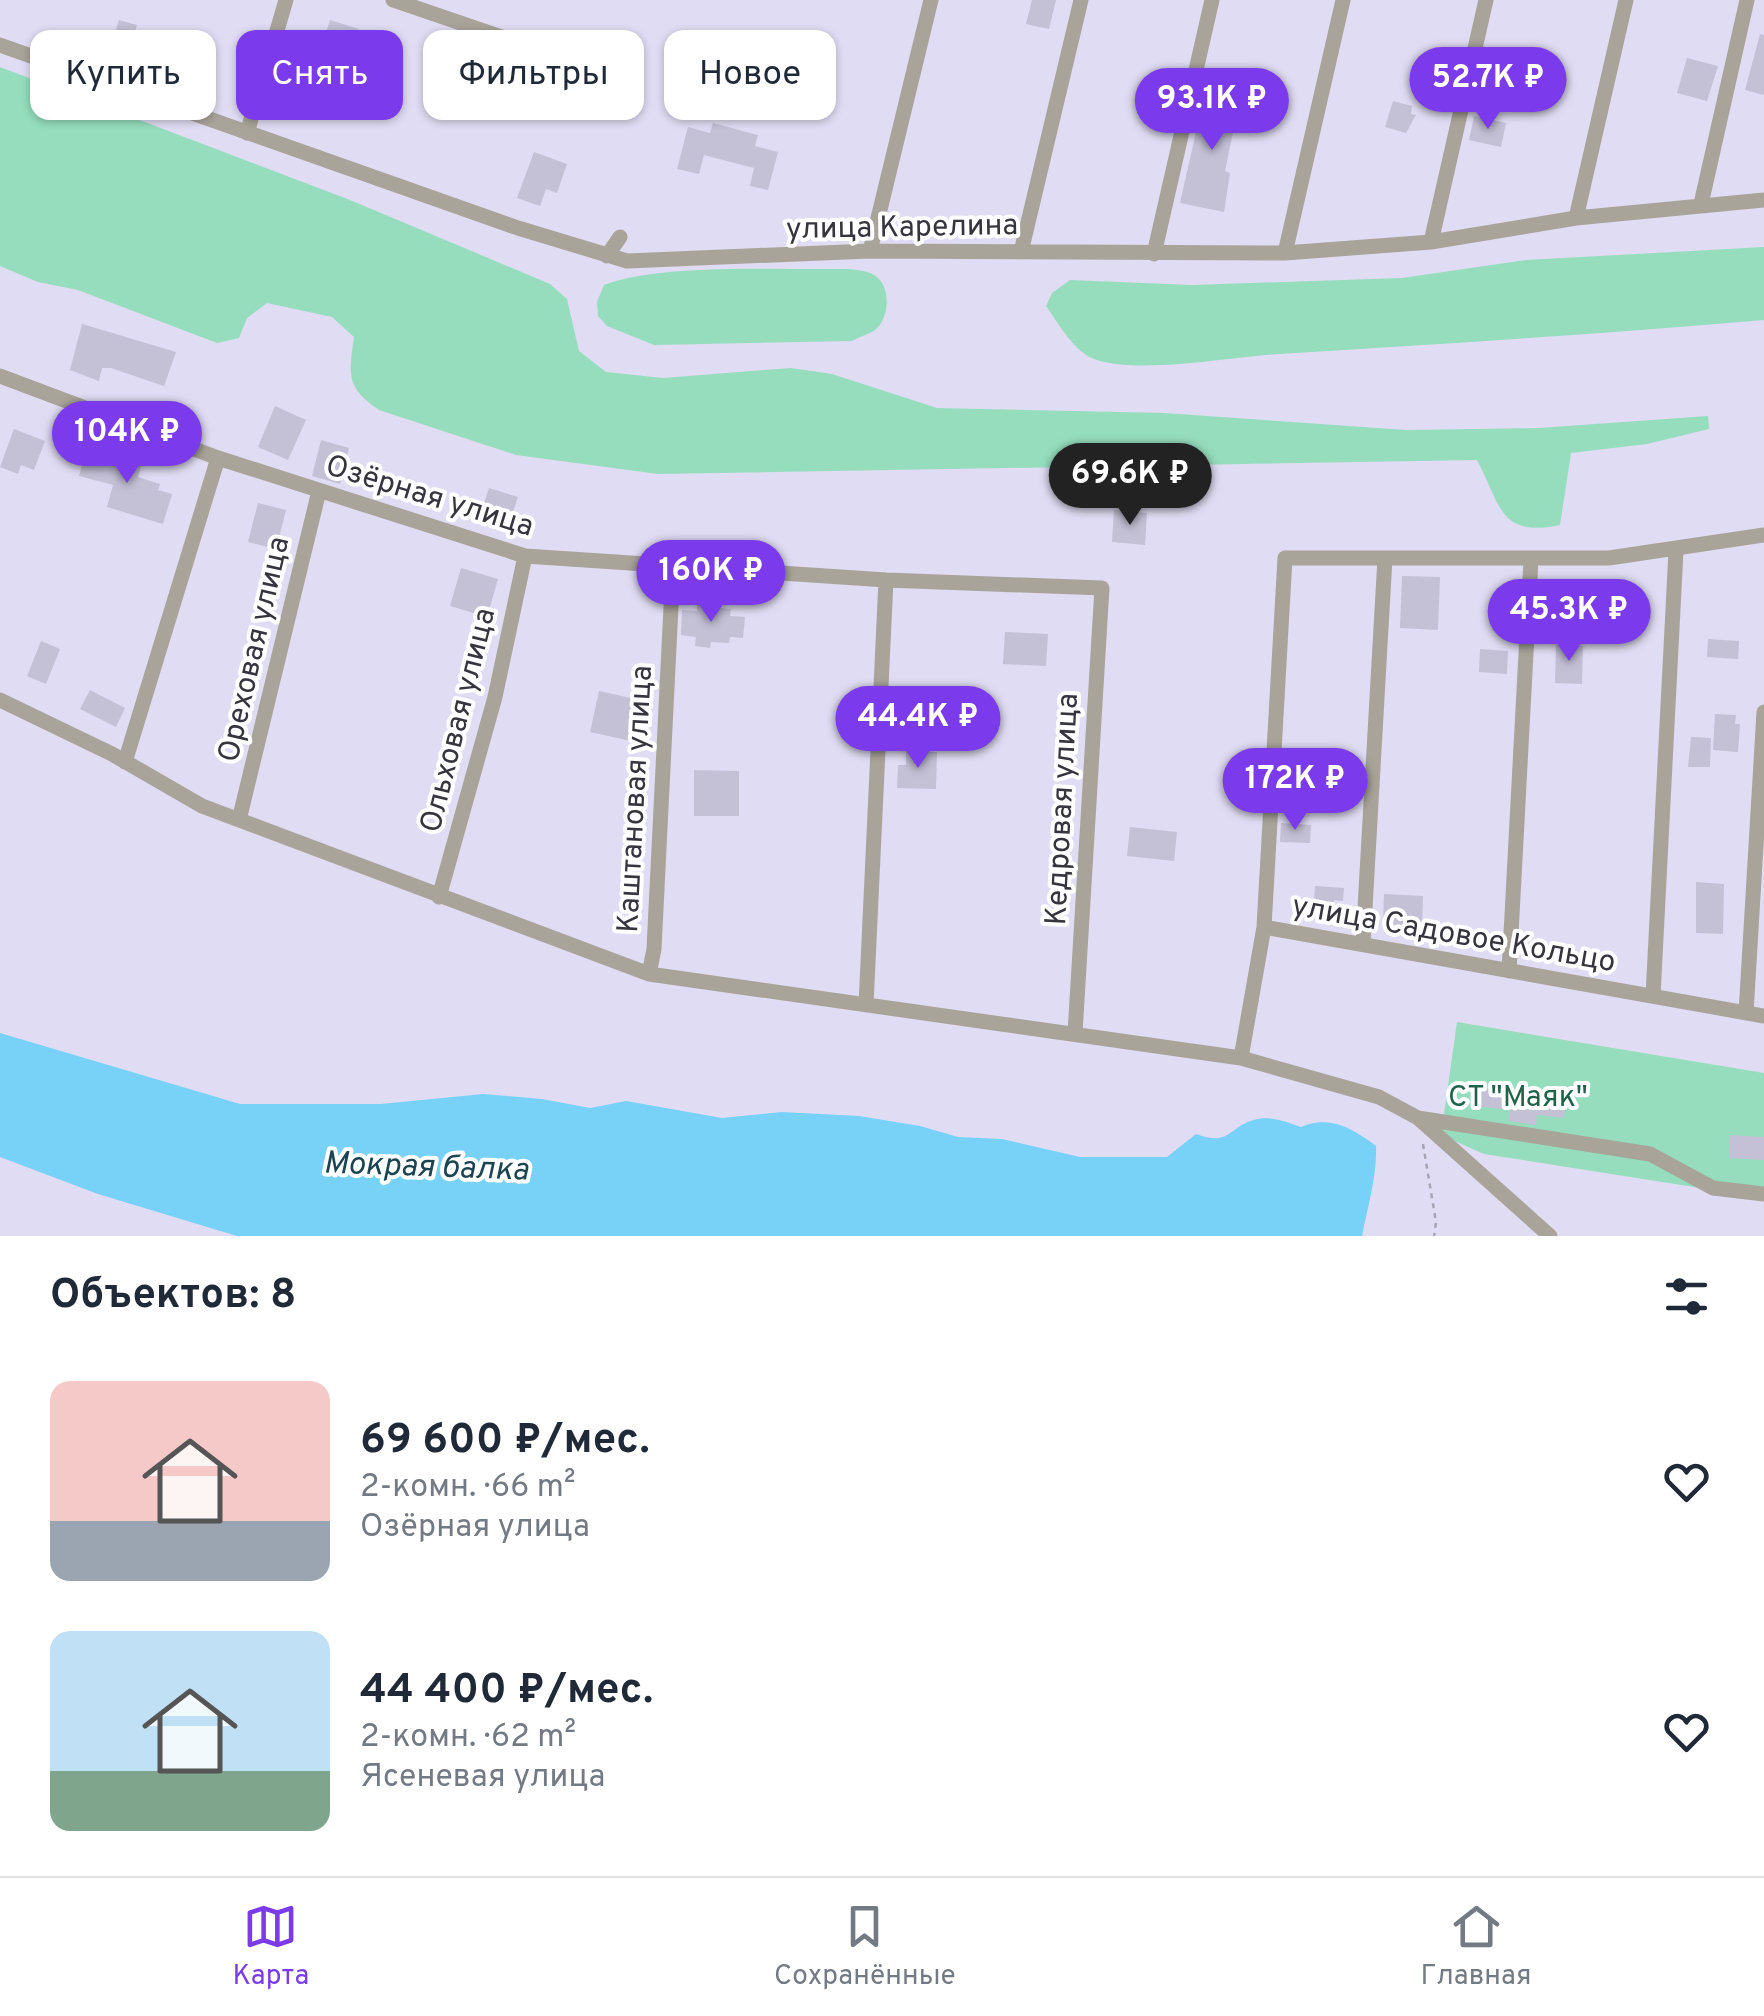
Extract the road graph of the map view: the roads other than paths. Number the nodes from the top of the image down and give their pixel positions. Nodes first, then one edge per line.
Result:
1 (286, 0) edge
2 (393, 0) edge
3 (931, 0) edge
4 (1081, 0) edge
5 (1212, 0) edge
6 (1343, 0) edge
7 (1486, 0) edge
8 (1626, 0) edge
9 (1747, 0) edge
10 (481, 30) edge
11 (0, 45) edge
12 (247, 132) junction
13 (1764, 200) edge
14 (1701, 204) junction
15 (1576, 218) junction
16 (620, 237) dead end
17 (1431, 242) junction
18 (870, 251) junction
19 (1022, 252) junction
20 (1285, 253) junction
21 (1154, 254) junction
22 (607, 256) junction
23 (0, 376) edge
24 (218, 458) junction
25 (319, 492) junction
26 (1764, 535) edge
27 (1676, 551) junction
28 (526, 556) junction
29 (1385, 558) junction
30 (1531, 560) junction
31 (673, 566) junction
32 (886, 580) junction
33 (1102, 588) joint
34 (0, 700) edge
35 (1764, 712) edge
36 (125, 762) junction
37 (238, 820) junction
38 (439, 897) junction
39 (1264, 928) junction
40 (1363, 943) junction
41 (1508, 971) junction
42 (649, 974) junction
43 (1653, 996) junction
44 (866, 1005) junction
45 (1746, 1012) junction
46 (1764, 1016) edge
47 (1075, 1033) junction
48 (1241, 1058) junction
49 (1418, 1118) junction
50 (1764, 1194) edge
51 (1550, 1236) edge

1 - 12 street
2 - 10 street
3 - 18 street
4 - 19 street
5 - 21 street
6 - 20 street
7 - 17 street
8 - 15 street
9 - 14 street
11 - 12 street, улица Карелина
12 - 22 street, улица Карелина
13 - 14 street, улица Карелина
14 - 15 street, улица Карелина
15 - 17 street, улица Карелина
16 - 22 street
17 - 20 street, улица Карелина
18 - 19 street, улица Карелина
18 - 22 street, улица Карелина
19 - 21 street, улица Карелина
20 - 21 street, улица Карелина
23 - 24 street, Озёрная улица
24 - 25 street, Озёрная улица
24 - 36 street
25 - 28 street, Озёрная улица
25 - 37 street, Ореховая улица
26 - 27 street, улица Садовое Кольцо
27 - 30 street, улица Садовое Кольцо
27 - 43 street
28 - 31 street, Озёрная улица
28 - 38 street, Ольховая улица
29 - 30 street, улица Садовое Кольцо
29 - 39 street, улица Садовое Кольцо
29 - 40 street
30 - 41 street
31 - 32 street, Озёрная улица
31 - 42 street, Каштановая улица
32 - 33 street, Озёрная улица
32 - 44 street
33 - 47 street, Кедровая улица
34 - 36 street
35 - 45 street
36 - 37 street
37 - 38 street
38 - 42 street
39 - 40 street, улица Садовое Кольцо
39 - 48 street
40 - 41 street, улица Садовое Кольцо
41 - 43 street, улица Садовое Кольцо
42 - 44 street
43 - 45 street, улица Садовое Кольцо
44 - 47 street
45 - 46 street, улица Садовое Кольцо
47 - 48 street
48 - 49 street
49 - 50 street
49 - 51 street

